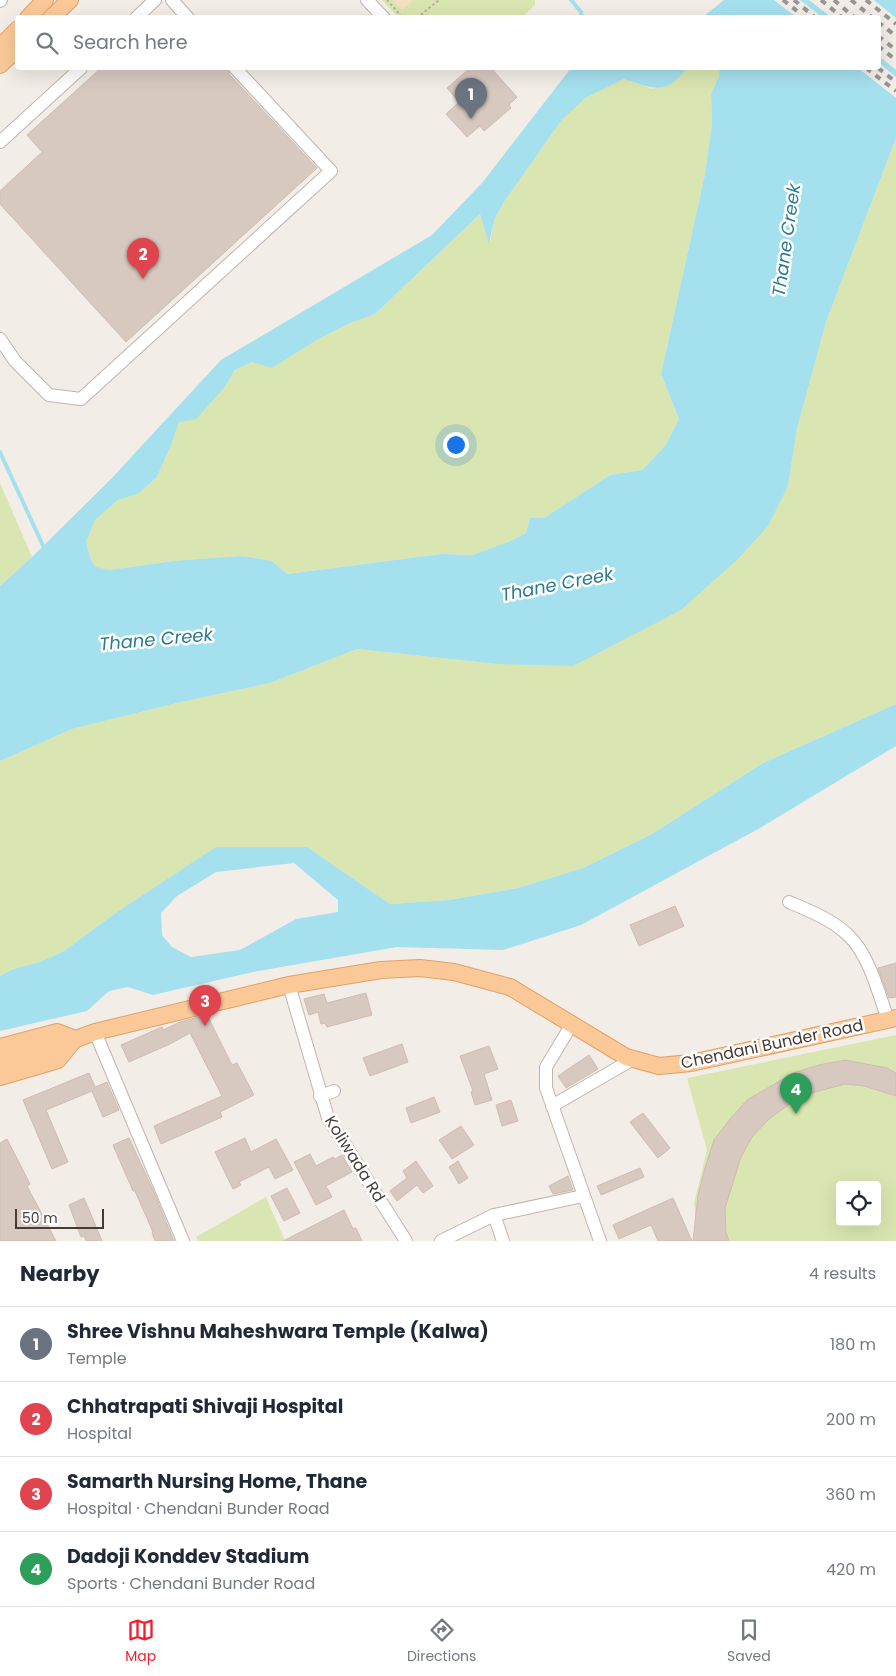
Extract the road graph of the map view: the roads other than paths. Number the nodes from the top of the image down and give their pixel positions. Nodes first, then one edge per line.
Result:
1 (46, 0) edge
2 (70, 0) edge
3 (155, 0) edge
4 (172, 0) edge
5 (367, 0) edge
6 (31, 15) edge
7 (54, 15) edge
8 (139, 15) edge
9 (185, 15) edge
10 (381, 15) edge
11 (15, 32) edge
12 (0, 47) edge
13 (15, 51) edge
14 (0, 65) edge
15 (79, 70) edge
16 (237, 70) edge
17 (0, 142) edge
18 (0, 339) edge
19 (789, 902) dead end
20 (289, 985) junction
21 (892, 1019) edge
22 (572, 1024) junction
23 (95, 1032) junction
24 (75, 1039) junction
25 (0, 1047) edge
26 (633, 1059) junction
27 (0, 1063) edge
28 (0, 1077) edge
29 (334, 1091) dead end
30 (320, 1096) junction
31 (552, 1106) junction
32 (583, 1196) junction
33 (494, 1215) junction
34 (183, 1241) edge
35 (406, 1241) edge
36 (440, 1241) edge
37 (503, 1241) edge
38 (600, 1241) edge

1 - 6 main road
2 - 7 main road
3 - 8 street
4 - 9 street
5 - 10 street
11 - 12 main road
13 - 14 main road
15 - 17 street
16 - 18 street
19 - 21 street
20 - 22 main road, Chendani Bunder Road
20 - 23 main road, Chendani Bunder Road
20 - 30 street, Koliwada Rd
21 - 26 main road, Chendani Bunder Road
22 - 26 main road, Chendani Bunder Road
22 - 31 street
23 - 24 main road, Chendani Bunder Road
23 - 34 street
24 - 25 main road
24 - 27 main road, Chendani Bunder Road
24 - 28 main road
26 - 31 street
29 - 30 street
30 - 35 street, Koliwada Rd
31 - 32 street
32 - 33 street
32 - 38 street
33 - 36 street
33 - 37 street

